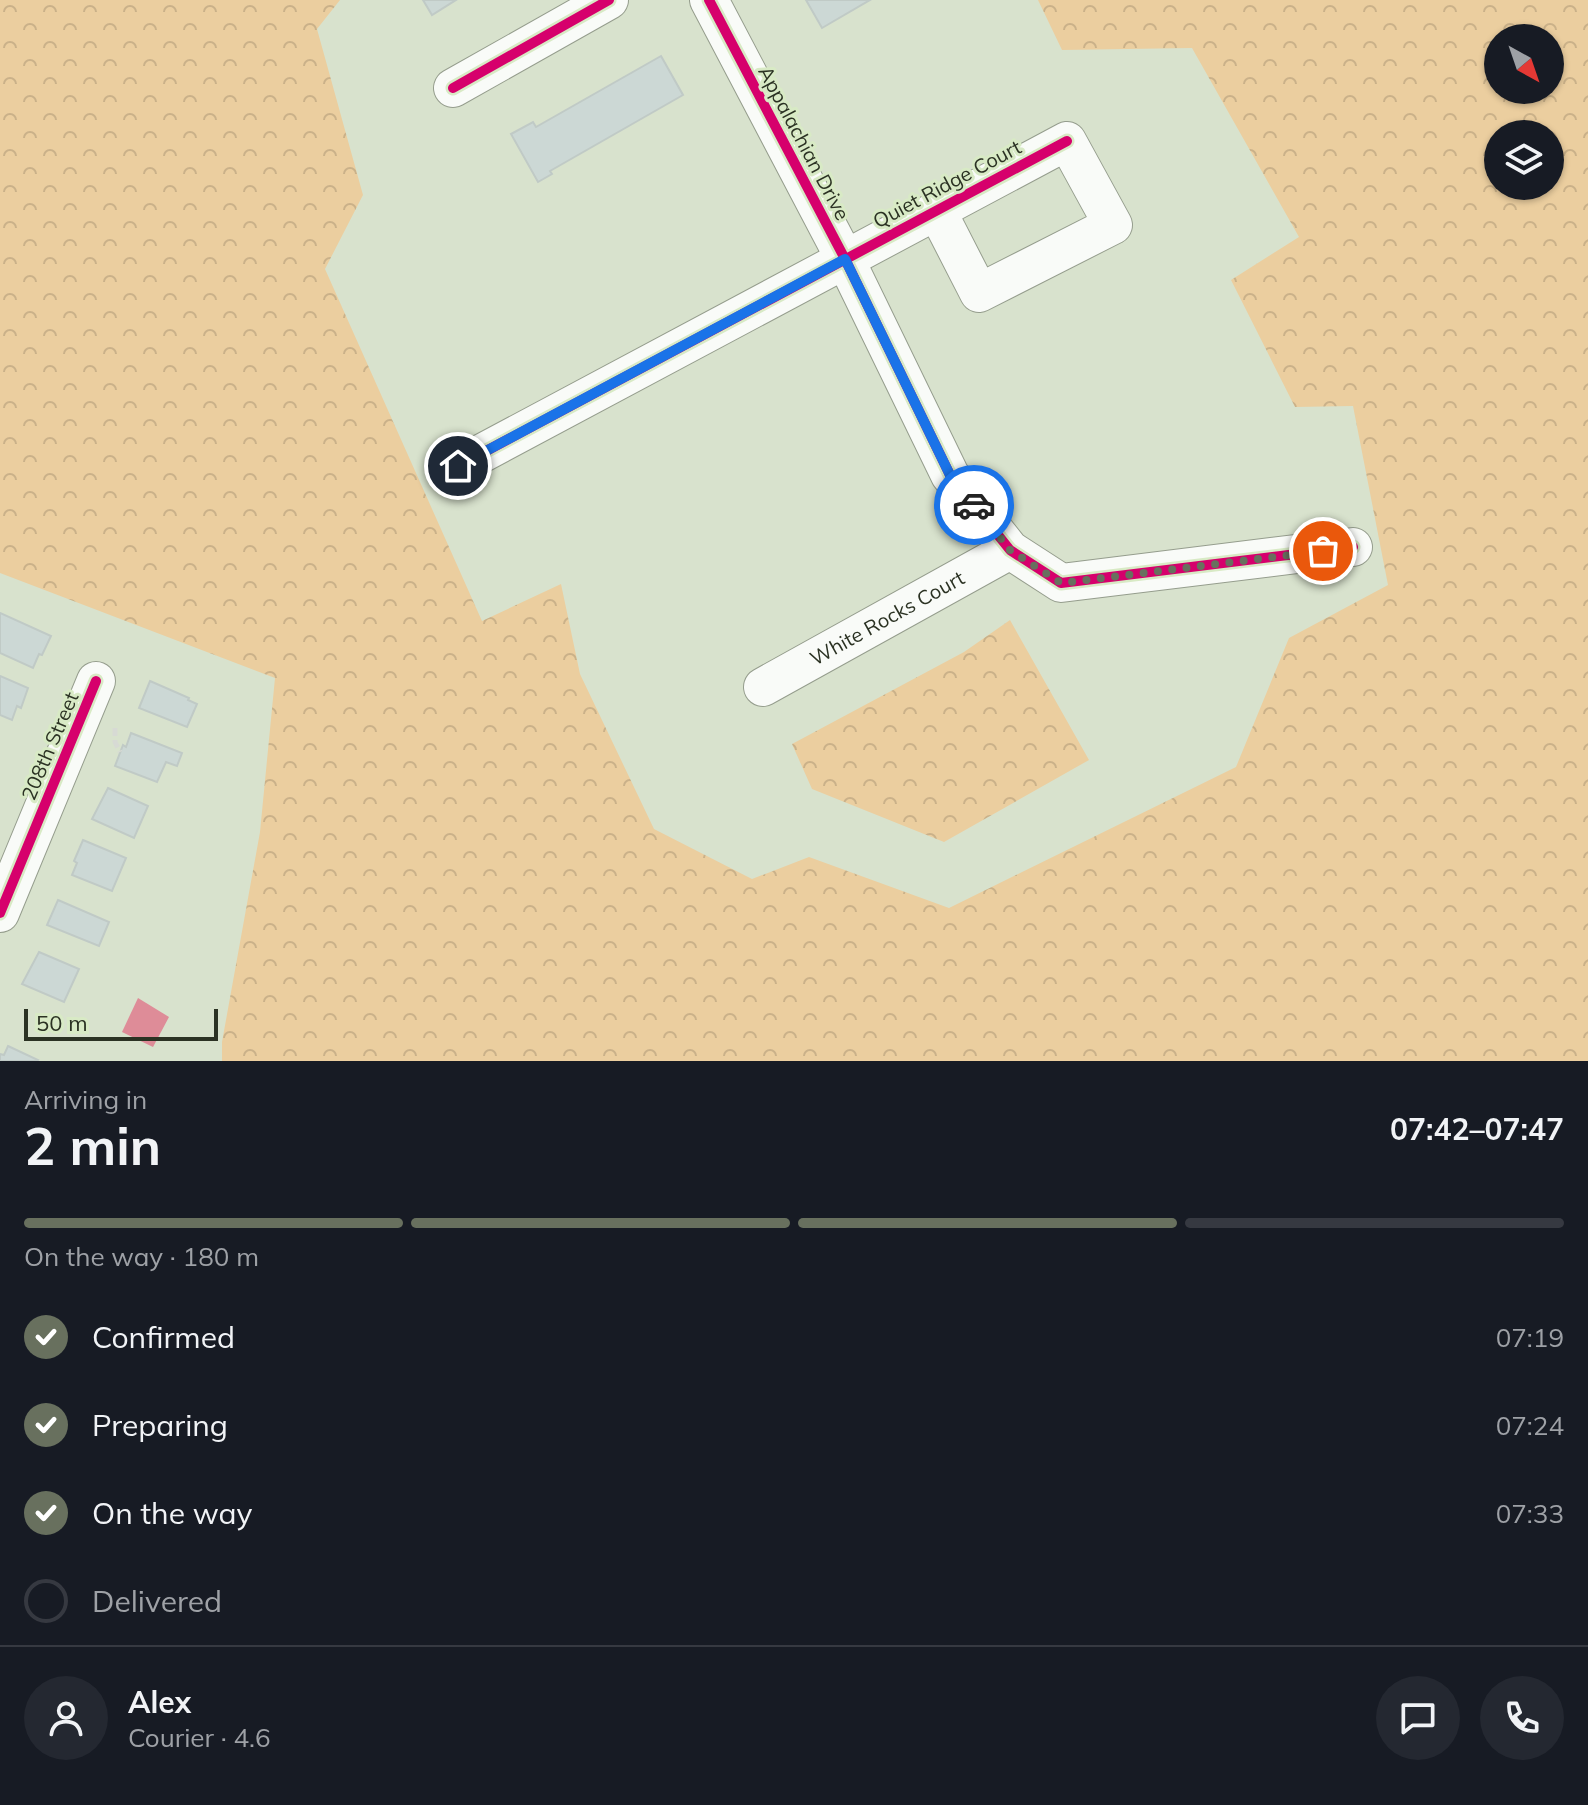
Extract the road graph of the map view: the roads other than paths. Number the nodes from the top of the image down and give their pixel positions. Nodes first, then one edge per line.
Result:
1 (609, 0) edge
2 (709, 0) edge
3 (453, 88) dead end
4 (937, 211) junction
5 (845, 259) junction
6 (458, 466) dead end
7 (1353, 547) dead end
8 (1010, 550) junction
9 (96, 681) dead end
10 (763, 687) dead end
11 (0, 913) edge

1 - 3 street
2 - 5 street, Appalachian Drive
4 - 4 street, Quiet Ridge Court
4 - 5 street, Quiet Ridge Court
5 - 6 street, Quiet Ridge Court
5 - 8 street, Appalachian Drive
7 - 8 street, Appalachian Drive
8 - 10 street, White Rocks Court
9 - 11 street, 208th Street

